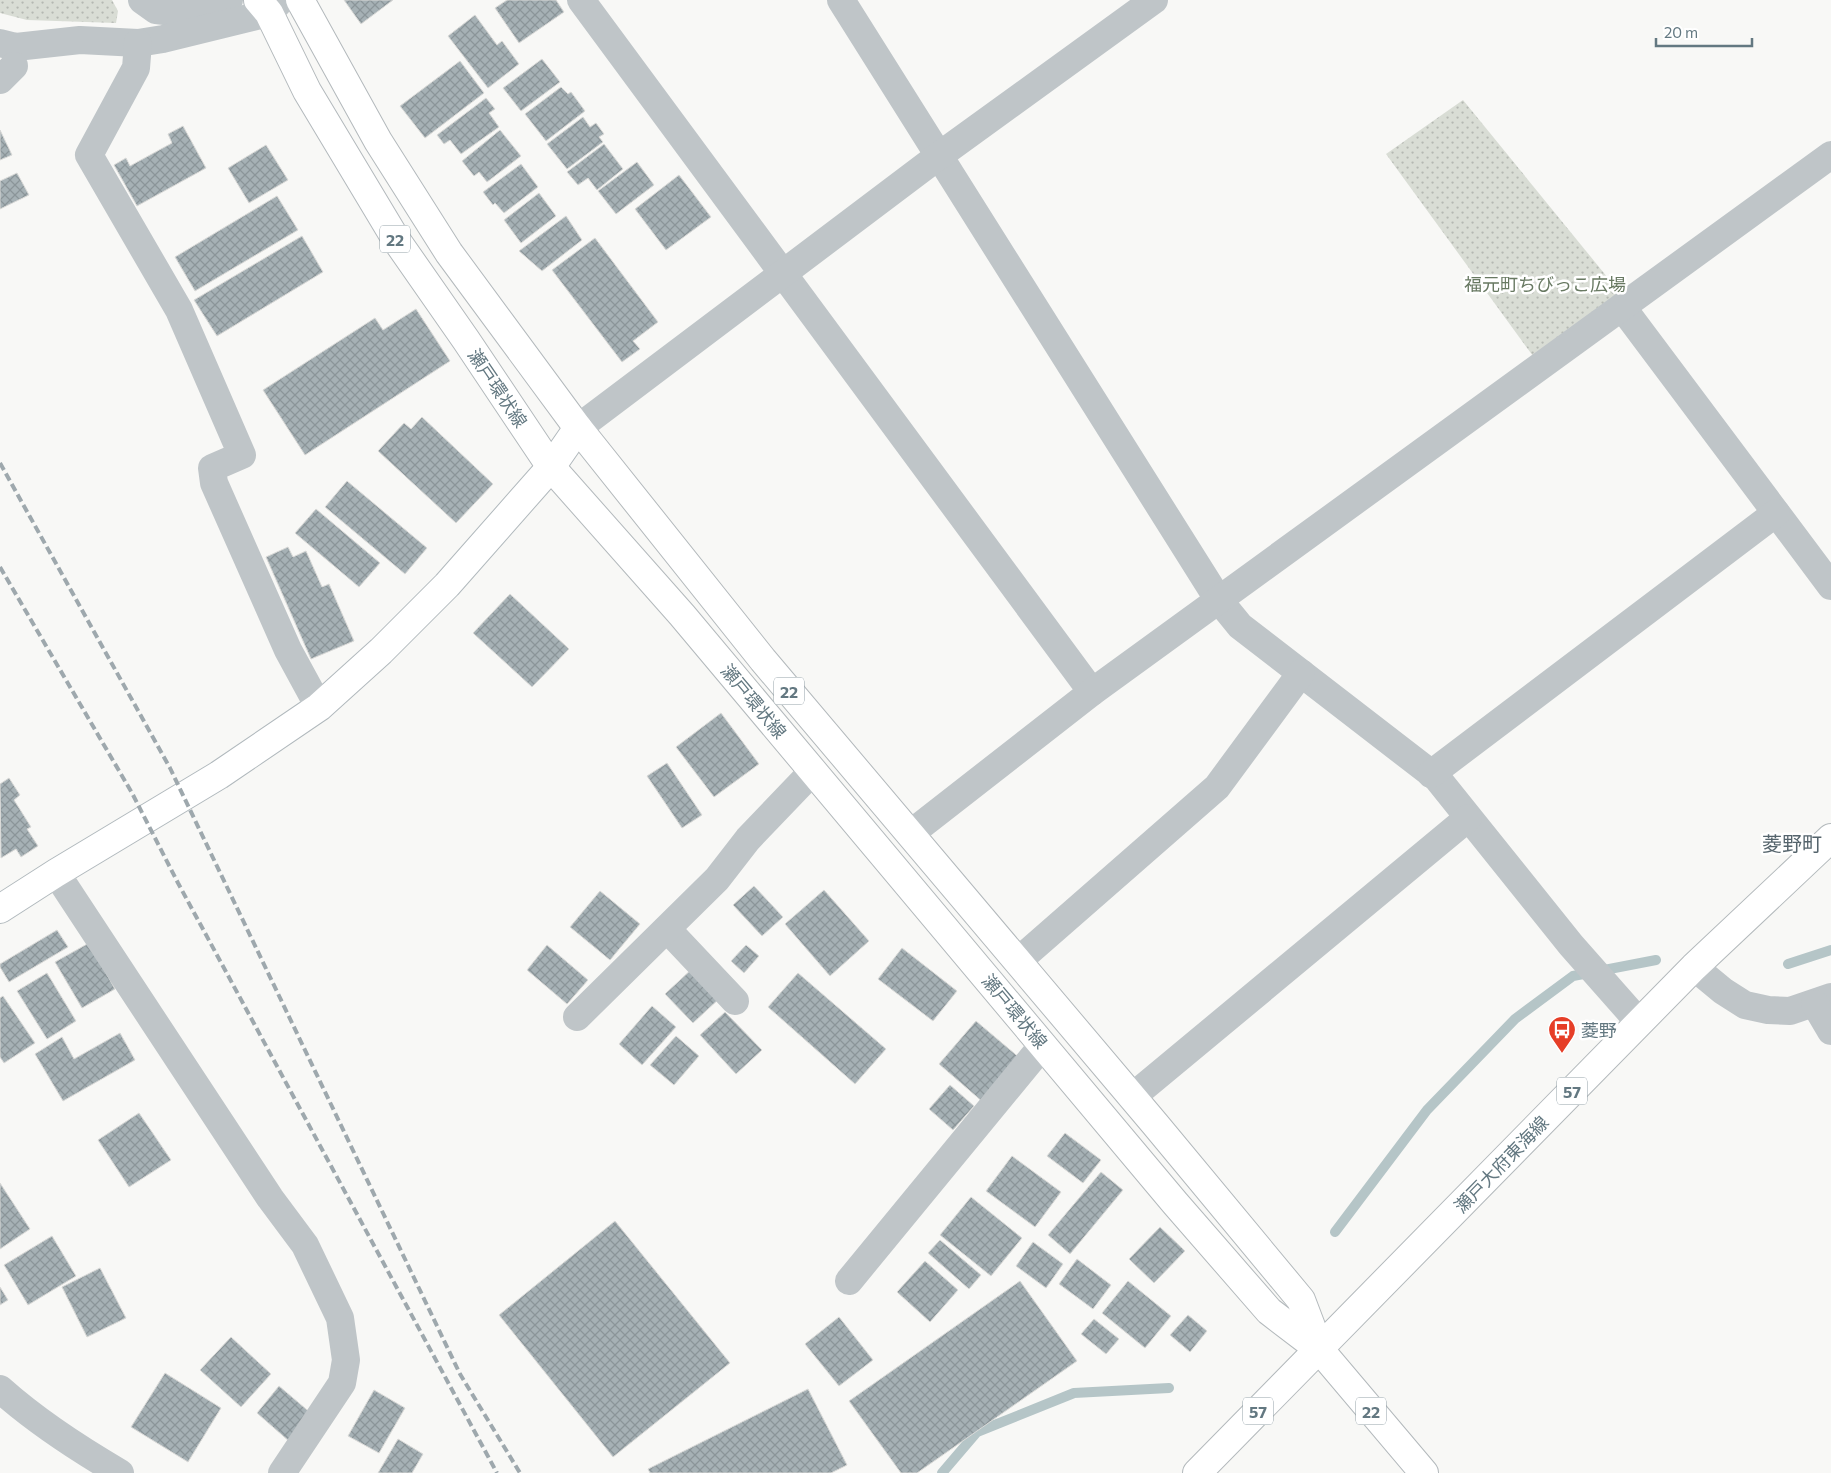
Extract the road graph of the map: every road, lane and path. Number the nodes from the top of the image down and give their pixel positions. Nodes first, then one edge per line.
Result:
1 (142, 0) edge
2 (229, 0) edge
3 (300, 0) edge
4 (581, 0) edge
5 (841, 0) edge
6 (1154, 0) edge
7 (269, 4) edge
8 (138, 43) junction
9 (6, 60) edge
10 (940, 155) junction
11 (1831, 155) edge
12 (782, 272) junction
13 (1622, 308) junction
14 (578, 428) junction
15 (551, 467) junction
16 (1776, 513) junction
17 (1831, 586) edge
18 (1218, 599) junction
19 (1301, 673) junction
20 (1092, 692) junction
21 (319, 707) junction
22 (813, 771) junction
23 (1431, 774) junction
24 (1468, 818) junction
25 (910, 834) junction
26 (1831, 838) edge
27 (56, 873) junction
28 (0, 910) edge
29 (667, 929) junction
30 (1018, 961) junction
31 (1694, 967) junction
32 (735, 1000) dead end
33 (1823, 1001) edge
34 (577, 1017) dead end
35 (1639, 1022) junction
36 (1831, 1031) edge
37 (1043, 1045) junction
38 (1132, 1097) junction
39 (850, 1281) dead end
40 (1320, 1350) junction
41 (0, 1389) edge
42 (120, 1473) edge
43 (282, 1473) edge
44 (1197, 1473) edge
45 (1424, 1473) edge

1 - 2 street
3 - 14 main road, 瀬戸環状線 / 22
4 - 12 street
5 - 10 street
6 - 10 street
7 - 8 street
7 - 15 main road, 瀬戸環状線 / 22
8 - 9 street
8 - 21 street
10 - 12 street
10 - 18 street
11 - 13 street
12 - 14 street
12 - 20 street
13 - 16 street
13 - 18 street
14 - 15 main road
14 - 25 main road, 瀬戸環状線 / 22
15 - 21 main road
15 - 22 main road, 瀬戸環状線 / 22
16 - 17 street
16 - 23 street
18 - 19 street
18 - 20 street
19 - 23 street
19 - 30 street
20 - 25 street
21 - 27 main road
22 - 29 street
22 - 37 main road, 瀬戸環状線 / 22
23 - 24 street
24 - 35 street
24 - 38 street
25 - 30 main road, 瀬戸環状線 / 22
26 - 31 main road, 瀬戸大府東海線 / 57
27 - 28 main road
27 - 43 street
29 - 32 street
29 - 34 street
30 - 38 main road, 瀬戸環状線 / 22
31 - 33 street
31 - 35 main road, 瀬戸大府東海線 / 57
33 - 36 street
35 - 40 main road, 瀬戸大府東海線 / 57
37 - 39 street
37 - 40 main road, 瀬戸環状線 / 22
38 - 40 main road, 瀬戸環状線 / 22
40 - 44 main road, 瀬戸大府東海線 / 57
40 - 45 main road, 瀬戸環状線 / 22
41 - 42 street

